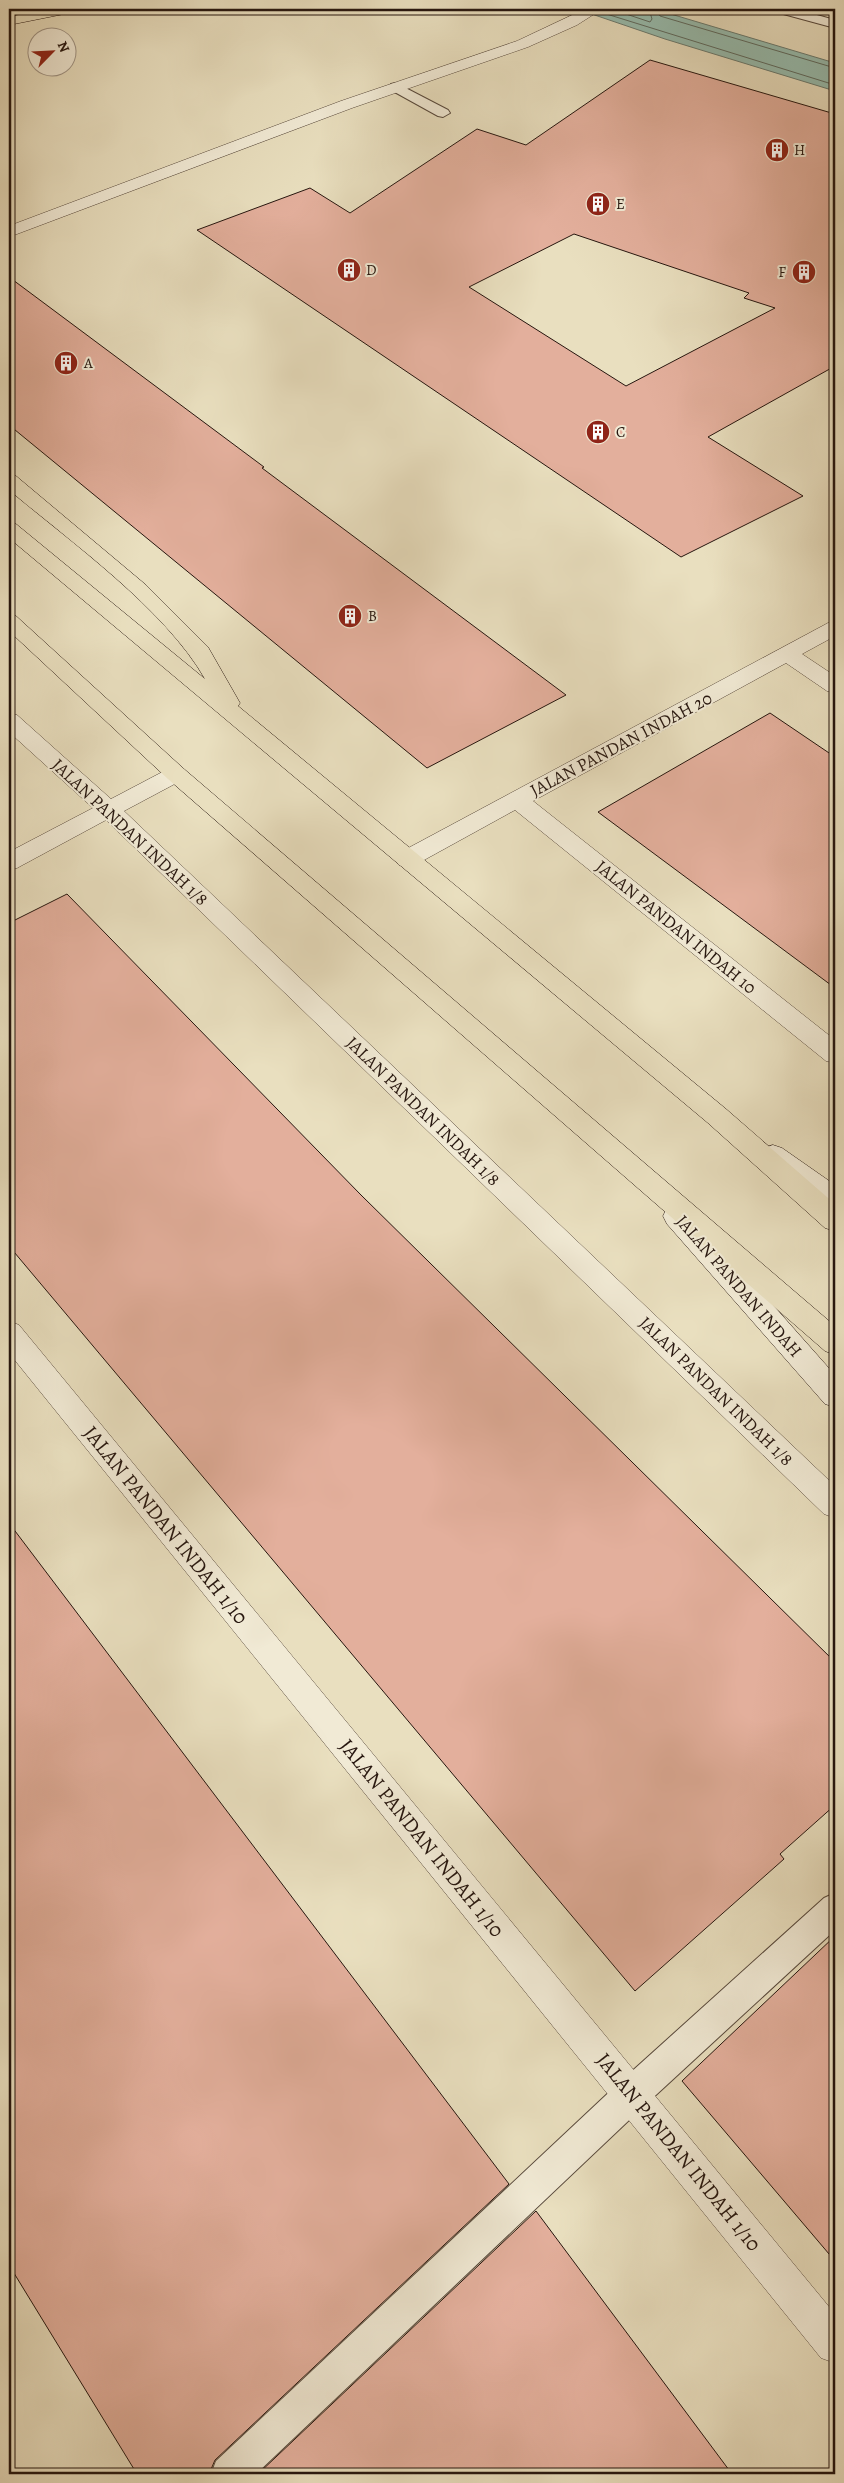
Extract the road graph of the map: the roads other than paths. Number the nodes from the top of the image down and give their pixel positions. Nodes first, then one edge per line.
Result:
1 (45, 9) edge
2 (69, 9) edge
3 (595, 9) edge
4 (781, 9) edge
5 (9, 21) edge
6 (835, 24) edge
7 (396, 87) junction
8 (443, 113) dead end
9 (9, 232) edge
10 (9, 480) edge
11 (9, 528) edge
12 (9, 620) edge
13 (835, 628) edge
14 (787, 654) junction
15 (835, 686) edge
16 (238, 718) junction
17 (9, 720) edge
18 (176, 774) junction
19 (518, 800) junction
20 (108, 809) junction
21 (407, 859) junction
22 (9, 862) edge
23 (835, 1054) edge
24 (717, 1116) junction
25 (642, 1176) junction
26 (835, 1199) edge
27 (835, 1220) edge
28 (9, 1334) edge
29 (835, 1343) edge
30 (835, 1395) edge
31 (835, 1505) edge
32 (835, 1909) edge
33 (632, 2094) junction
34 (835, 2344) edge
35 (229, 2474) edge

1 - 5 highway
2 - 5 highway
3 - 7 street
4 - 6 lane
7 - 8 lane
7 - 9 street
10 - 16 highway
11 - 16 highway
12 - 18 highway
13 - 14 street, JALAN PANDAN INDAH 20
14 - 15 street
14 - 19 street, JALAN PANDAN INDAH 20
16 - 21 highway
17 - 20 street, JALAN PANDAN INDAH 1/8
18 - 20 street
18 - 25 highway
19 - 21 street, JALAN PANDAN INDAH 20
19 - 23 street, JALAN PANDAN INDAH 10
20 - 22 street
20 - 31 street, JALAN PANDAN INDAH 1/8
21 - 24 highway
24 - 26 street
24 - 27 highway
25 - 29 highway
25 - 30 street, JALAN PANDAN INDAH
28 - 33 street, JALAN PANDAN INDAH 1/10
32 - 33 lane
33 - 34 street, JALAN PANDAN INDAH 1/10
33 - 35 lane

